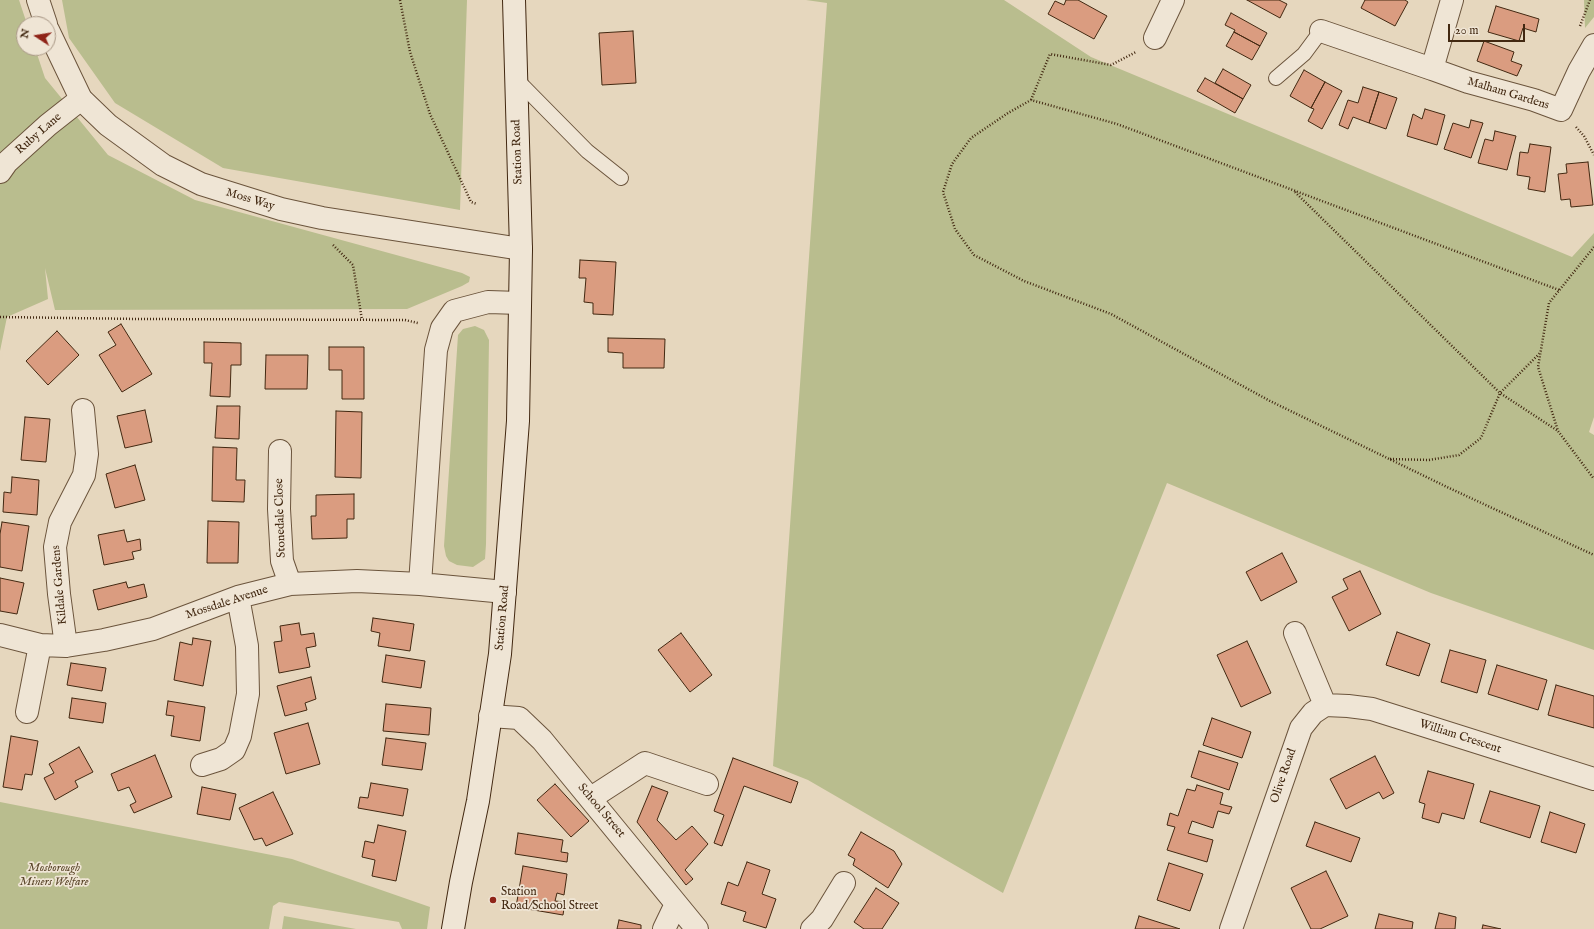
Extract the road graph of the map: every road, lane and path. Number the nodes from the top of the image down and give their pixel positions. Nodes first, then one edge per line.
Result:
1 (38, 0) edge
2 (400, 0) edge
3 (514, 0) edge
4 (1174, 0) edge
5 (1452, 0) edge
6 (43, 16) edge
7 (1321, 30) joint
8 (1155, 38) joint
9 (1594, 45) edge
10 (56, 47) edge
11 (1432, 68) junction
12 (1276, 78) dead end
13 (516, 79) junction
14 (80, 99) junction
15 (1031, 100) junction
16 (1561, 110) junction
17 (1594, 155) edge
18 (0, 172) edge
19 (621, 178) dead end
20 (1294, 191) junction
21 (477, 204) dead end
22 (315, 216) junction
23 (1594, 247) edge
24 (521, 249) junction
25 (1559, 290) junction
26 (520, 303) junction
27 (0, 317) edge
28 (362, 320) junction
29 (442, 328) junction
30 (1541, 352) junction
31 (1500, 393) junction
32 (83, 410) dead end
33 (1558, 431) junction
34 (280, 451) dead end
35 (1389, 459) junction
36 (1594, 479) edge
37 (1594, 555) edge
38 (290, 584) junction
39 (420, 584) junction
40 (505, 592) junction
41 (238, 597) junction
42 (1295, 633) dead end
43 (0, 635) edge
44 (40, 645) junction
45 (66, 646) junction
46 (1325, 705) junction
47 (27, 712) dead end
48 (490, 716) junction
49 (202, 765) dead end
50 (1594, 779) edge
51 (707, 784) dead end
52 (591, 798) junction
53 (844, 883) dead end
54 (676, 904) junction
55 (822, 926) edge
56 (453, 929) edge
57 (664, 929) edge
58 (697, 929) edge
59 (1231, 929) edge

1 - 6 street
2 - 21 path
3 - 13 street, Station Road
4 - 8 street
5 - 11 street
7 - 11 street, Malham Gardens
7 - 12 lane
8 - 15 path
9 - 16 street, Malham Gardens
10 - 14 street, Moss Way
11 - 16 street, Malham Gardens
13 - 19 lane
13 - 24 street, Station Road
14 - 18 street, Ruby Lane
14 - 22 street, Moss Way
15 - 20 path
15 - 35 path
16 - 17 path
20 - 25 path
20 - 31 path
22 - 24 street, Moss Way
22 - 28 path
23 - 25 path
24 - 26 street, Station Road
25 - 30 path
26 - 29 street
26 - 40 street, Station Road
27 - 28 path
28 - 29 path
29 - 39 street
30 - 31 path
30 - 33 path
31 - 33 path
31 - 35 path
32 - 45 street, Kildale Gardens
33 - 36 path
34 - 38 street, Stonedale Close
35 - 37 path
38 - 39 street, Mossdale Avenue
38 - 41 street, Mossdale Avenue
39 - 40 street, Mossdale Avenue
40 - 48 street, Station Road
41 - 45 street, Mossdale Avenue
41 - 49 street
42 - 46 street
43 - 44 street, Mossdale Avenue
44 - 45 street, Mossdale Avenue
44 - 47 street
46 - 50 street, William Crescent
46 - 59 street, Olive Road
48 - 52 street, School Street
48 - 56 street, Station Road
51 - 52 street
52 - 54 street, School Street
53 - 55 street
54 - 57 street
54 - 58 street, School Street

